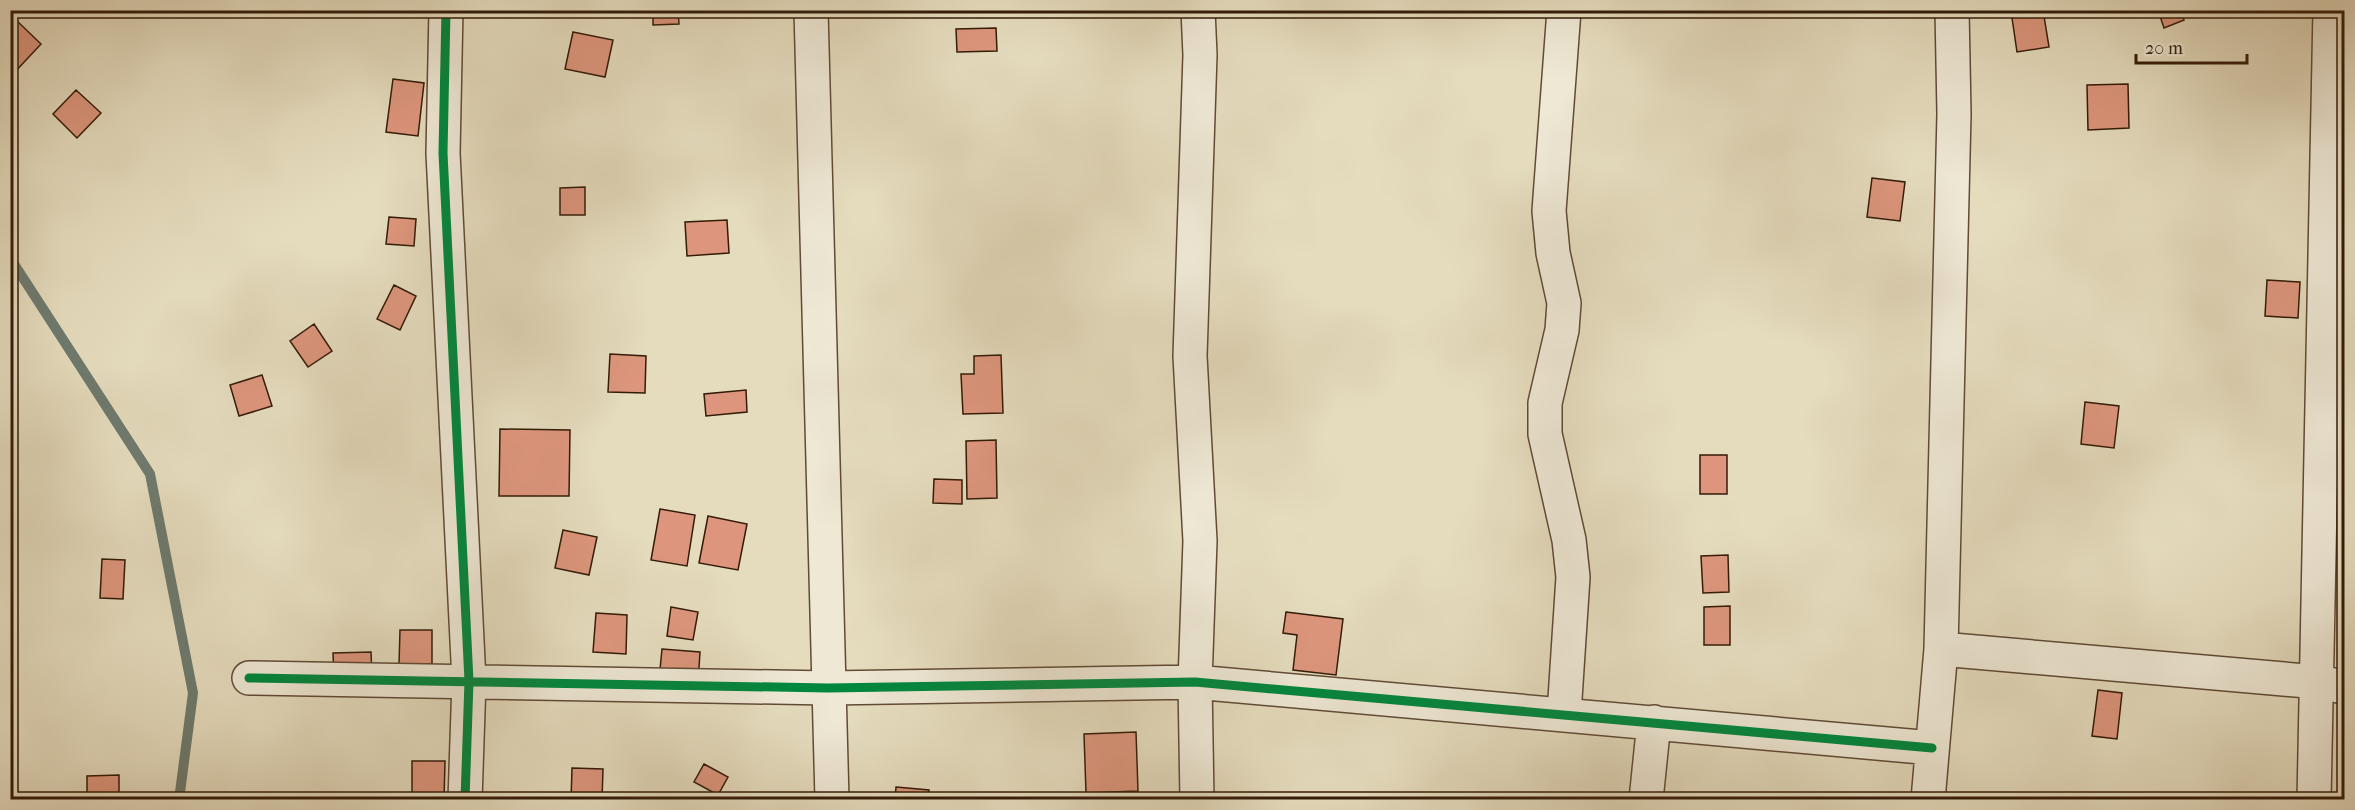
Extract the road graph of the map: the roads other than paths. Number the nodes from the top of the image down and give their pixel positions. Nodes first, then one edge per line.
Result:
1 (446, 10) edge
2 (811, 10) edge
3 (1198, 10) edge
4 (1564, 10) edge
5 (1953, 10) edge
6 (2330, 10) edge
7 (1941, 649) junction
8 (249, 678) dead end
9 (469, 681) junction
10 (1195, 682) junction
11 (2331, 684) edge
12 (828, 688) junction
13 (1564, 714) junction
14 (1654, 722) junction
15 (1932, 748) junction
16 (465, 800) edge
17 (832, 800) edge
18 (1197, 800) edge
19 (1646, 800) edge
20 (1928, 800) edge
21 (2314, 800) edge

1 - 9 street
2 - 12 street
3 - 10 street
4 - 13 street
5 - 7 street
6 - 11 street
7 - 11 street
7 - 15 street
8 - 9 street
9 - 12 street
9 - 16 street
10 - 12 street
10 - 13 street
10 - 18 street
11 - 21 street
12 - 17 street
13 - 14 street
14 - 15 street
14 - 19 street
15 - 20 street

